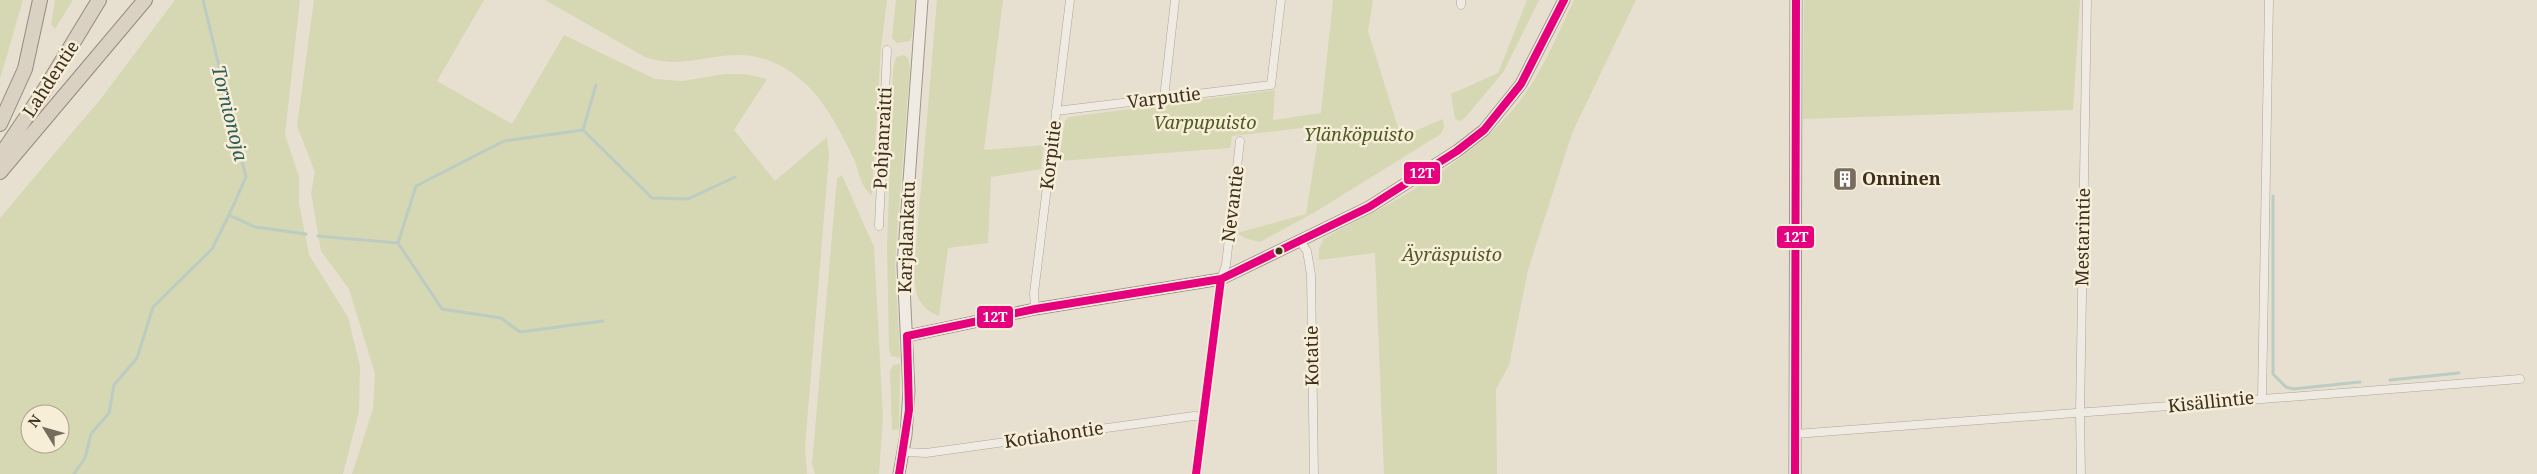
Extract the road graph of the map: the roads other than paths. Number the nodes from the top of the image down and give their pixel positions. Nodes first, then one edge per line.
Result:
1 (40, 0) edge
2 (99, 0) edge
3 (145, 0) edge
4 (922, 0) edge
5 (1070, 0) edge
6 (1175, 0) edge
7 (1281, 0) edge
8 (1564, 0) edge
9 (1796, 0) edge
10 (2087, 0) edge
11 (2268, 0) edge
12 (887, 50) dead end
13 (1164, 98) junction
14 (1056, 111) junction
15 (0, 124) edge
16 (1240, 141) dead end
17 (0, 156) edge
18 (0, 172) edge
19 (879, 226) dead end
20 (1300, 242) junction
21 (1221, 279) junction
22 (1035, 309) junction
23 (907, 336) junction
24 (2520, 379) dead end
25 (2262, 399) junction
26 (2080, 414) junction
27 (1204, 417) junction
28 (1795, 434) junction
29 (904, 452) junction
30 (899, 474) edge
31 (1196, 474) edge
32 (1314, 474) edge
33 (1795, 474) edge
34 (2081, 474) edge

1 - 15 highway
2 - 17 highway, Lahdentie
3 - 18 highway
4 - 23 street, Karjalankatu
5 - 14 street, Korpitie
6 - 13 street
7 - 13 street, Varputie
8 - 20 street
9 - 28 street
10 - 26 street, Mestarintie
11 - 25 street, Kisällintie
12 - 19 street, Pohjanraitti
13 - 14 street, Varputie
14 - 22 street, Korpitie
16 - 21 street, Nevantie
20 - 21 street
20 - 32 street, Kotatie
21 - 22 street
21 - 27 street, Nevantie
22 - 23 street
23 - 29 street, Karjalankatu
24 - 25 street
25 - 26 street, Kisällintie
26 - 28 street, Kisällintie
26 - 34 street, Mestarintie
27 - 29 street, Kotiahontie
27 - 31 street, Nevantie
28 - 33 street
29 - 30 street, Karjalankatu

